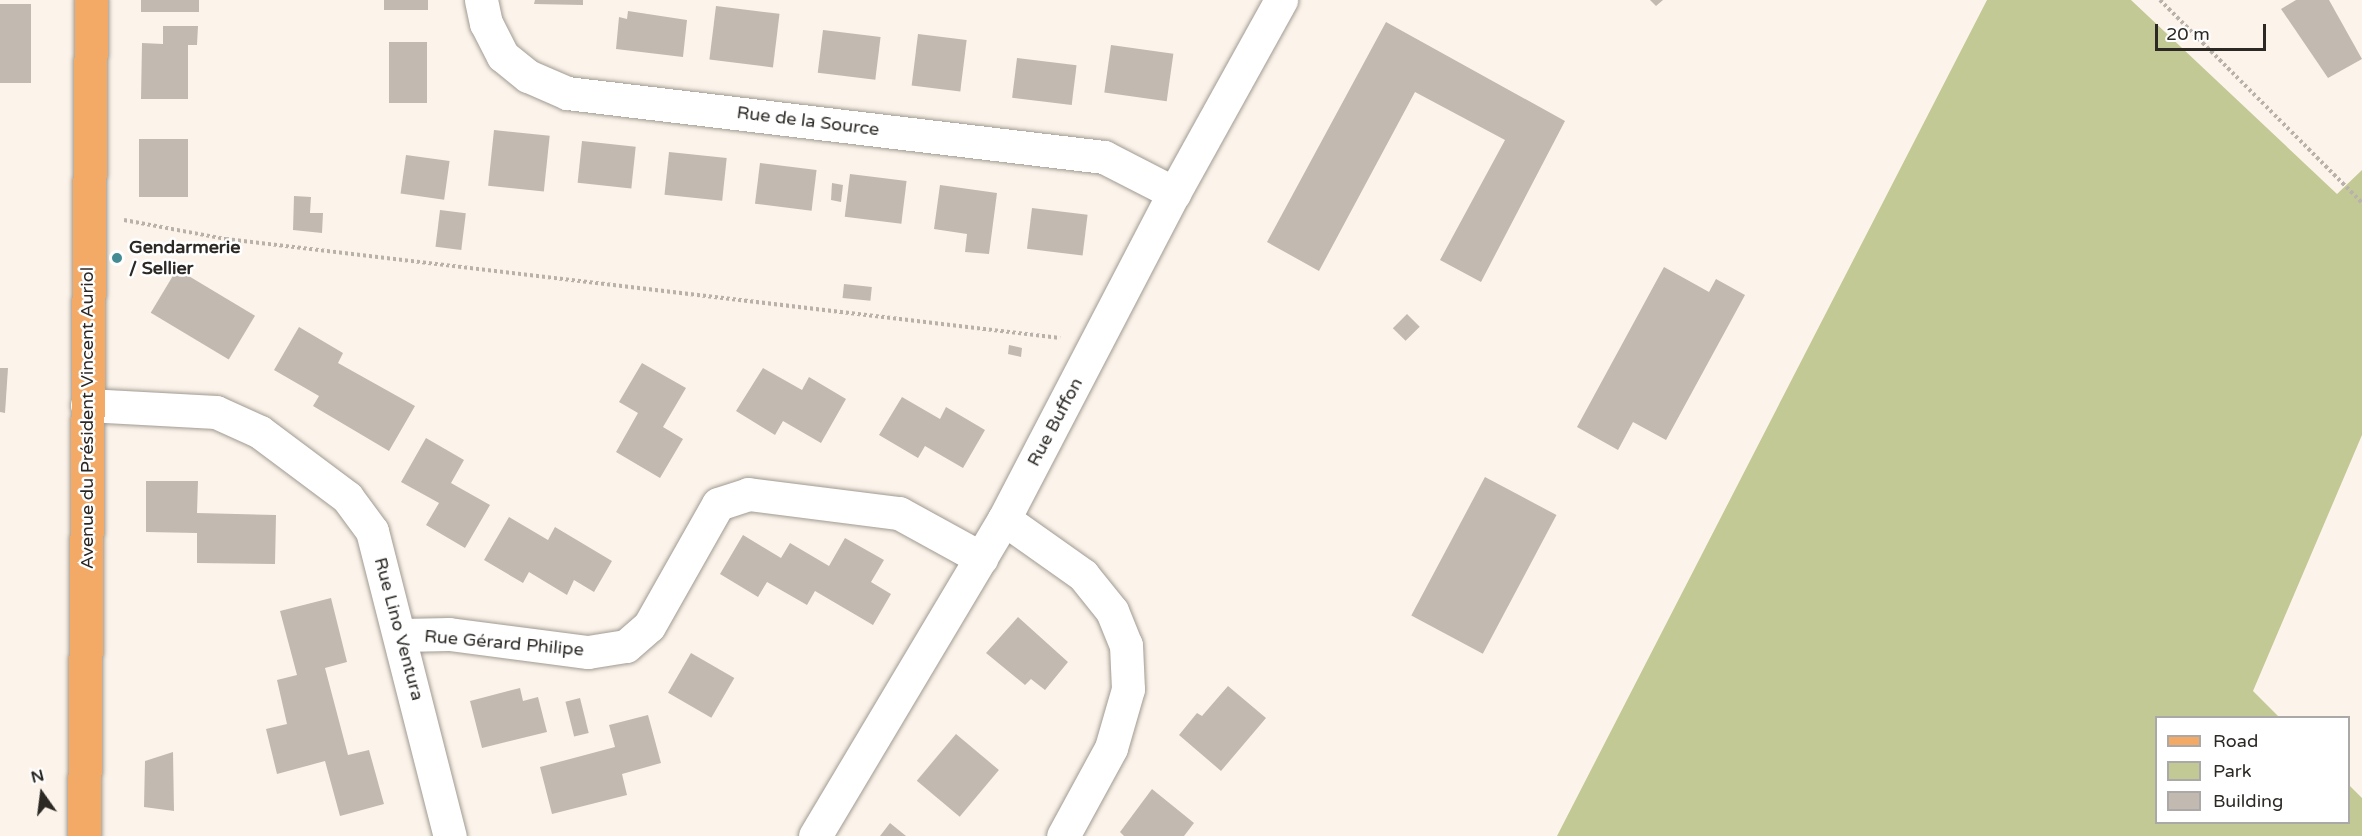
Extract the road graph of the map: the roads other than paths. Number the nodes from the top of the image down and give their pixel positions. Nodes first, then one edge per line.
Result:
1 (92, 0) edge
2 (481, 0) edge
3 (1281, 0) edge
4 (1174, 193) junction
5 (87, 405) junction
6 (1004, 519) junction
7 (981, 558) junction
8 (402, 635) junction
9 (84, 836) edge
10 (450, 836) edge
11 (815, 836) edge
12 (1063, 836) edge

1 - 5 main road, Avenue du Président Vincent Auriol
2 - 4 street, Rue de la Source
3 - 4 street, Rue Buffon
4 - 6 street, Rue Buffon
5 - 8 street, Rue Lino Ventura
5 - 9 main road, Avenue du Président Vincent Auriol
6 - 7 street, Rue Buffon
6 - 12 street
7 - 8 street, Rue Gérard Philipe
7 - 11 street, Rue Buffon
8 - 10 street, Rue Lino Ventura

